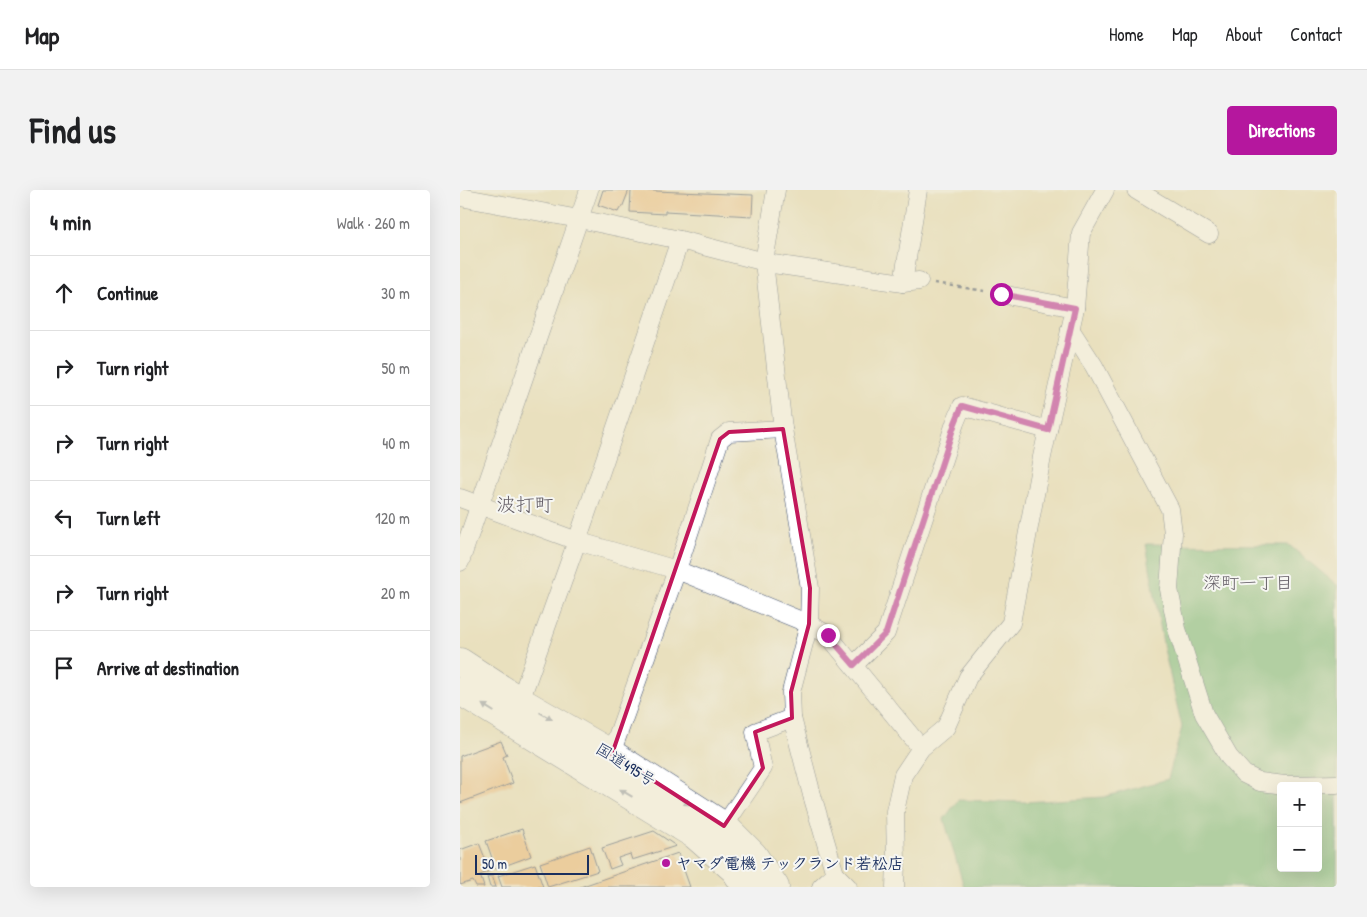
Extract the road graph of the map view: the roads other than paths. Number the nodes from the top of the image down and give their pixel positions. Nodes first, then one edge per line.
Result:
1 (588, 190) edge
2 (776, 190) edge
3 (918, 190) edge
4 (1105, 190) edge
5 (1136, 190) edge
6 (460, 197) edge
7 (578, 219) junction
8 (1209, 234) dead end
9 (680, 240) junction
10 (764, 262) junction
11 (1001, 294) road end
12 (1075, 308) junction
13 (1070, 329) junction
14 (783, 429) junction
15 (1048, 430) junction
16 (460, 498) edge
17 (479, 505) junction
18 (577, 541) junction
19 (460, 562) edge
20 (677, 570) junction
21 (809, 624) junction
22 (460, 662) edge
23 (854, 665) junction
24 (460, 691) edge
25 (520, 701) junction
26 (792, 718) junction
27 (921, 748) junction
28 (607, 766) junction
29 (1337, 784) edge
30 (724, 826) junction
31 (835, 874) junction
32 (746, 887) edge
33 (775, 887) edge
34 (821, 887) edge
35 (848, 887) edge
36 (895, 887) edge

1 - 7 street
2 - 10 street
3 - 10 street
4 - 12 street
5 - 8 street
6 - 7 street
7 - 9 street
7 - 17 street
9 - 10 street
9 - 18 street
10 - 14 street
11 - 12 street
12 - 13 street
13 - 15 street
13 - 29 street
14 - 20 street
14 - 21 street
15 - 23 street
15 - 27 street
16 - 17 street
17 - 18 street
17 - 19 street
18 - 20 street
18 - 25 street
20 - 21 street
20 - 28 street
21 - 23 street
21 - 26 street
22 - 25 highway, 国道495号
23 - 27 street
28 -> 24 highway, 国道495号
25 -> 28 highway, 国道495号
26 - 30 street
26 - 31 street
27 - 36 street
28 -> 30 highway, 国道495号
32 -> 28 highway, 国道495号
30 - 33 highway, 国道495号
31 - 34 street
31 - 35 street

